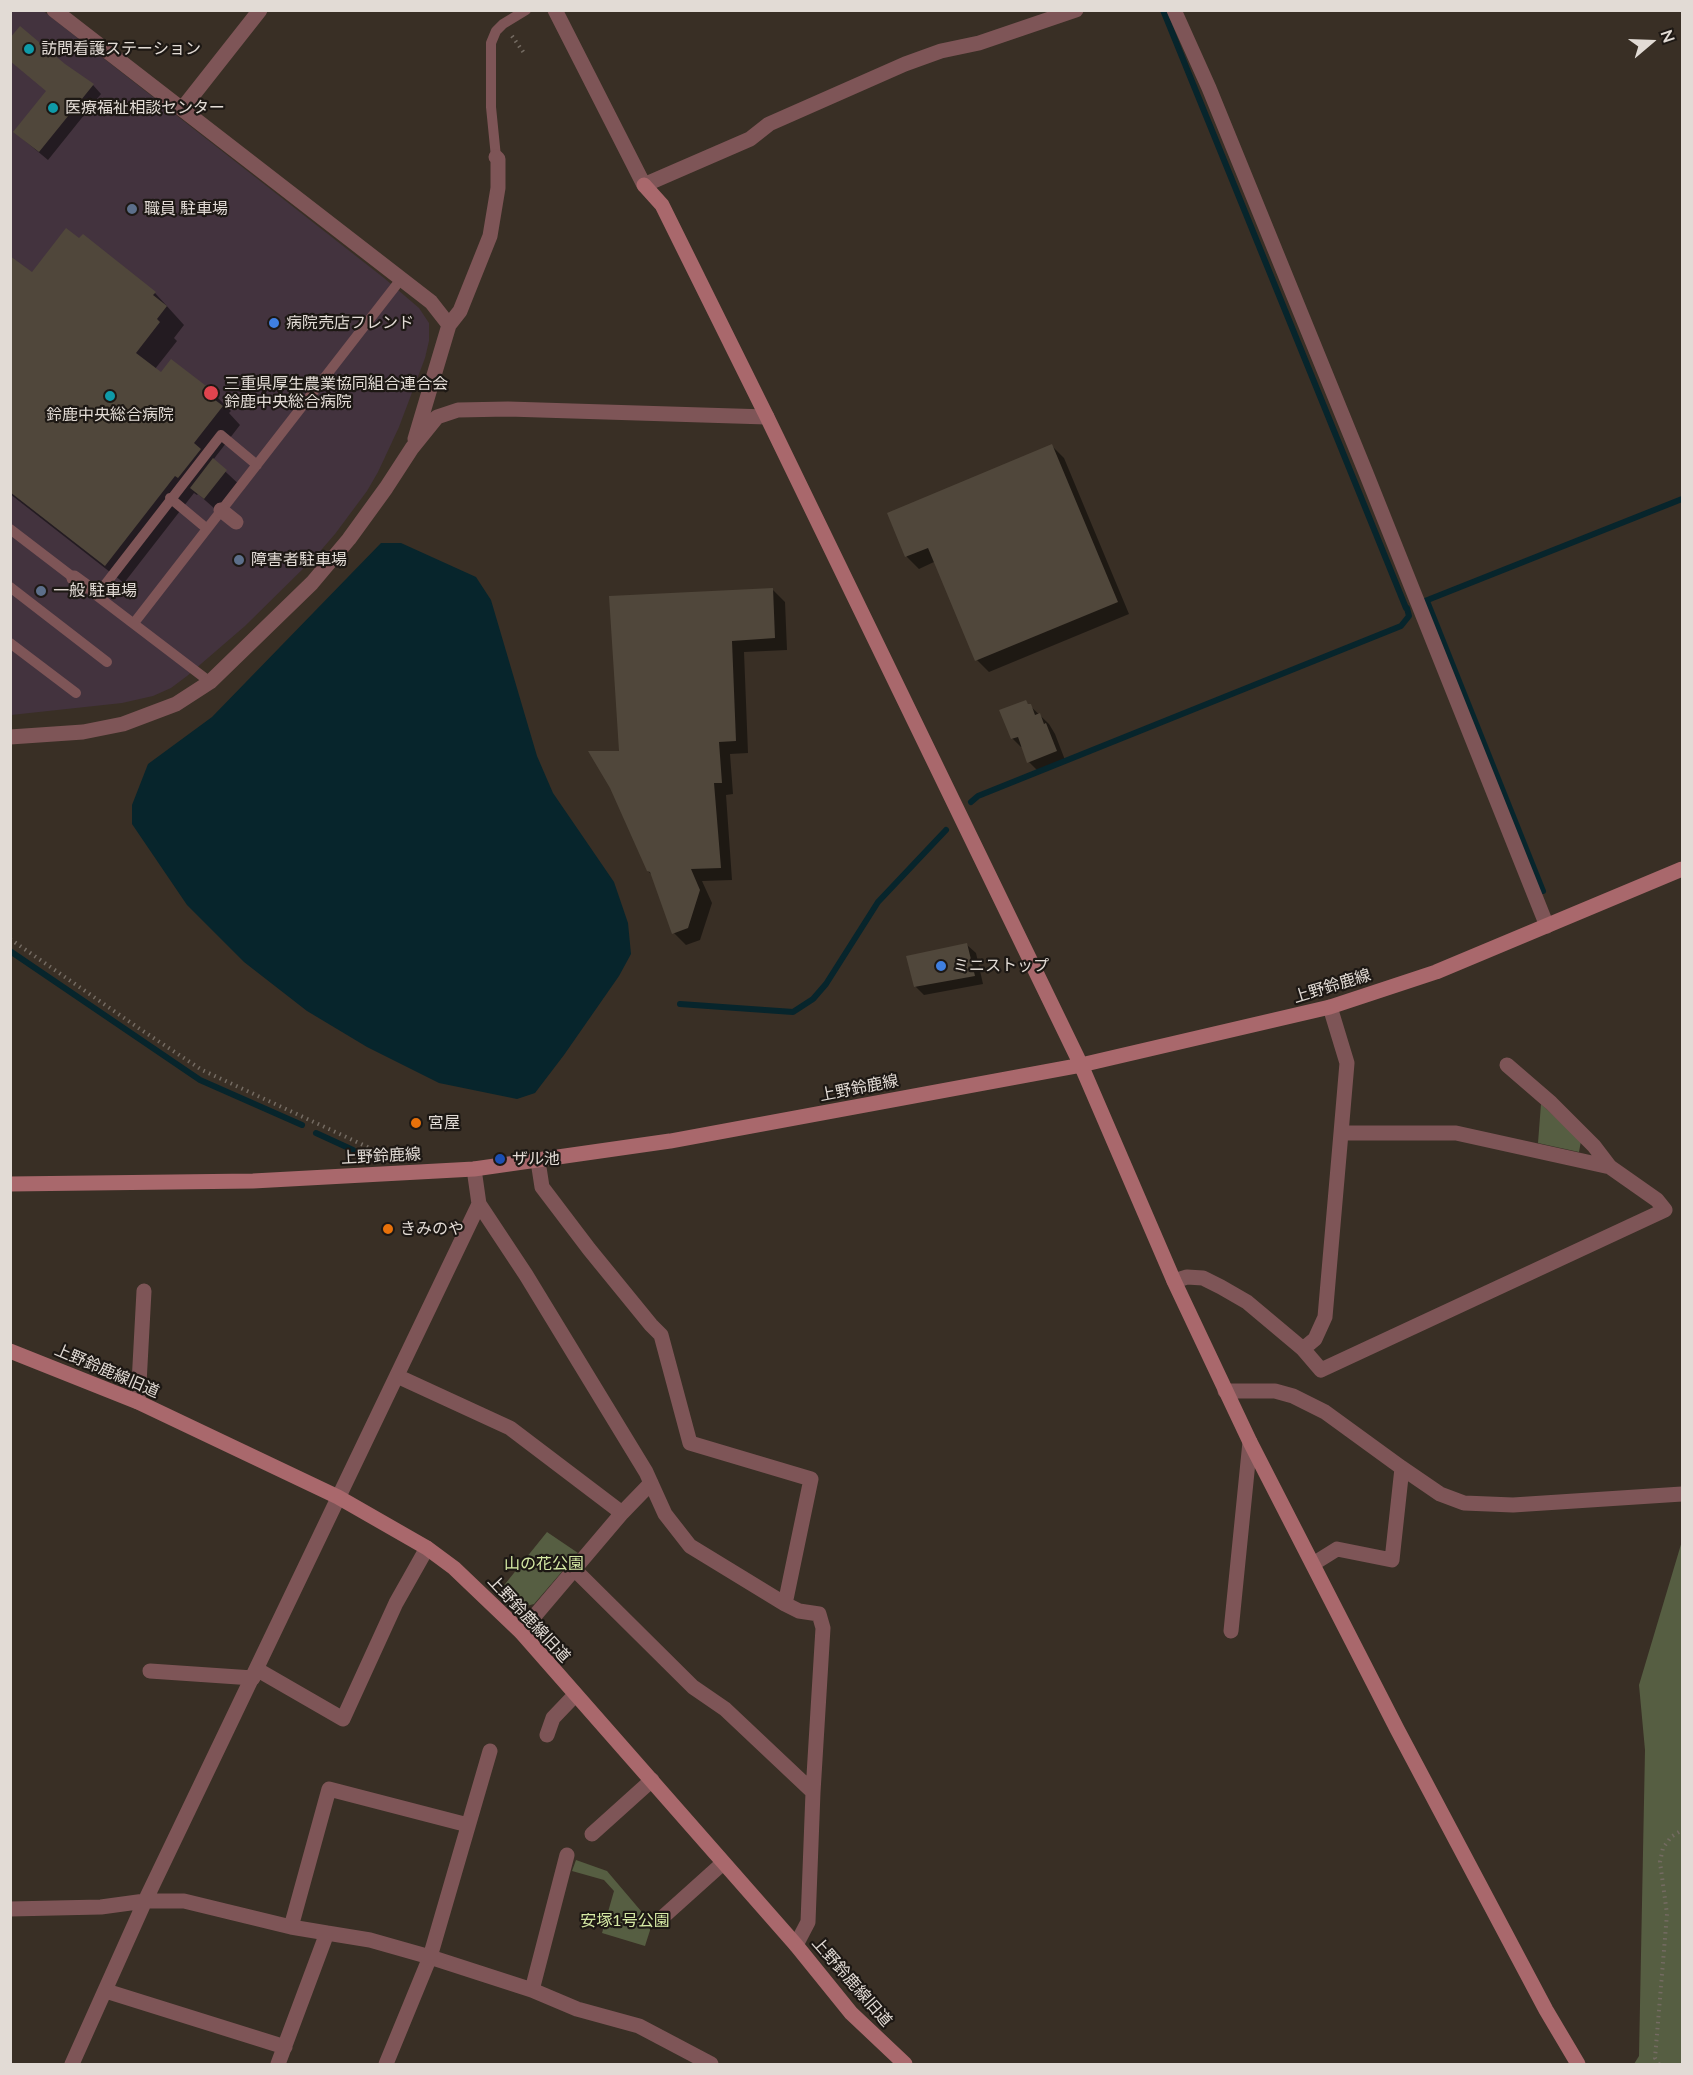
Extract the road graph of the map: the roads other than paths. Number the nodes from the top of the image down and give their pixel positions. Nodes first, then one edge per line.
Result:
1 (54, 10) edge
2 (260, 10) edge
3 (526, 10) edge
4 (555, 10) edge
5 (1076, 10) edge
6 (1174, 10) edge
7 (182, 109) junction
8 (496, 157) joint
9 (644, 185) junction
10 (401, 279) junction
11 (449, 325) junction
12 (767, 417) junction
13 (412, 447) junction
14 (257, 465) junction
15 (171, 498) junction
16 (221, 510) junction
17 (236, 522) dead end
18 (206, 528) junction
19 (11, 531) edge
20 (10, 587) edge
21 (85, 587) junction
22 (134, 623) junction
23 (10, 642) edge
24 (107, 663) dead end
25 (210, 682) junction
26 (76, 693) dead end
27 (10, 737) edge
28 (1683, 868) edge
29 (1547, 926) junction
30 (1330, 1007) junction
31 (1080, 1065) junction
32 (1507, 1065) dead end
33 (1341, 1133) junction
34 (538, 1161) junction
35 (1610, 1167) junction
36 (474, 1169) junction
37 (10, 1184) edge
38 (479, 1204) junction
39 (1174, 1281) junction
40 (144, 1291) dead end
41 (1303, 1349) junction
42 (10, 1351) edge
43 (398, 1376) junction
44 (1225, 1392) junction
45 (138, 1402) junction
46 (1250, 1442) junction
47 (1402, 1468) junction
48 (651, 1483) junction
49 (1683, 1494) edge
50 (338, 1497) junction
51 (622, 1513) junction
52 (427, 1548) junction
53 (1312, 1564) junction
54 (574, 1569) junction
55 (784, 1604) junction
56 (1231, 1631) dead end
57 (520, 1632) junction
58 (150, 1671) dead end
59 (255, 1674) junction
60 (575, 1695) junction
61 (546, 1735) dead end
62 (490, 1751) dead end
63 (652, 1780) junction
64 (813, 1792) junction
65 (468, 1825) junction
66 (592, 1834) dead end
67 (567, 1855) dead end
68 (723, 1863) junction
69 (145, 1902) junction
70 (10, 1909) edge
71 (664, 1916) dead end
72 (291, 1927) junction
73 (327, 1933) junction
74 (796, 1945) junction
75 (430, 1957) junction
76 (532, 1990) junction
77 (106, 1991) junction
78 (285, 2047) junction
79 (72, 2064) edge
80 (278, 2064) edge
81 (386, 2064) edge
82 (711, 2064) edge
83 (905, 2064) edge
84 (1578, 2064) edge

1 - 7 street
2 - 7 street
3 - 8 lane
4 - 9 street
5 - 9 street
6 - 29 street
7 - 10 street
8 - 11 street
9 - 12 street
10 - 11 street
10 - 14 lane
11 - 13 street
12 - 13 street
12 - 31 street
13 - 25 street
14 - 15 lane
14 - 16 lane
15 - 18 lane
15 - 21 lane
16 - 17 street
16 - 18 lane
18 - 22 lane
19 - 21 lane
20 - 24 lane
21 - 22 lane
22 - 25 lane
23 - 26 lane
25 - 27 street
28 - 29 street, 上野鈴鹿線
29 - 30 street, 上野鈴鹿線
30 - 31 street, 上野鈴鹿線
30 - 33 street
31 - 34 street, 上野鈴鹿線
31 - 39 street
32 - 35 street
33 - 35 street
33 - 41 street
34 - 36 street, 上野鈴鹿線
34 - 55 street
35 - 41 street
36 - 37 street, 上野鈴鹿線
36 - 38 street
38 - 43 street
38 - 48 street
39 - 41 street
39 - 44 street
40 - 45 street
42 - 45 street, 上野鈴鹿線旧道
43 - 50 street
43 - 51 street
44 - 46 street
44 - 47 street
45 - 50 street, 上野鈴鹿線旧道
46 - 53 street
46 - 56 street
47 - 49 street
47 - 53 street
48 - 51 street
48 - 55 street
50 - 52 street, 上野鈴鹿線旧道
50 - 59 street
51 - 54 street
52 - 57 street, 上野鈴鹿線旧道
52 - 59 street
53 - 84 street
54 - 57 street
54 - 64 street
55 - 64 street
57 - 60 street, 上野鈴鹿線旧道
58 - 59 street
59 - 69 street
60 - 61 street
60 - 63 street, 上野鈴鹿線旧道
62 - 65 street
63 - 66 street
63 - 68 street, 上野鈴鹿線旧道
64 - 74 street
65 - 72 street
65 - 75 street
67 - 76 street
68 - 71 street
68 - 74 street, 上野鈴鹿線旧道
69 - 70 street
69 - 72 street
69 - 77 street
72 - 73 street
73 - 75 street
73 - 78 street
74 - 83 street, 上野鈴鹿線旧道
75 - 76 street
75 - 81 street
76 - 82 street
77 - 78 street
77 - 79 street
78 - 80 street

